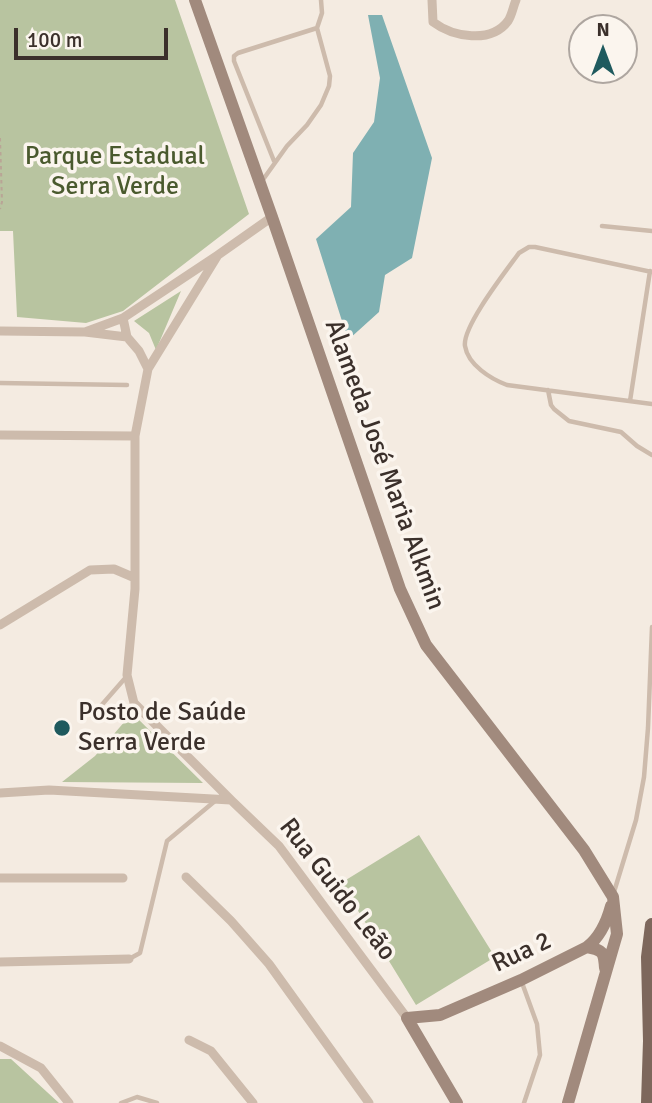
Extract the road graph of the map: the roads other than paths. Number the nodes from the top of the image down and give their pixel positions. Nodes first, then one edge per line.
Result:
1 (195, 0) edge
2 (321, 0) edge
3 (432, 0) edge
4 (516, 0) edge
5 (317, 28) junction
6 (274, 162) junction
7 (260, 184) junction
8 (272, 217) junction
9 (602, 226) dead end
10 (652, 231) edge
11 (218, 255) junction
12 (651, 271) edge
13 (179, 280) junction
14 (191, 298) junction
15 (122, 318) junction
16 (0, 331) edge
17 (85, 332) junction
18 (127, 337) junction
19 (148, 369) junction
20 (0, 383) edge
21 (127, 385) dead end
22 (548, 390) junction
23 (630, 401) junction
24 (652, 404) edge
25 (0, 435) edge
26 (135, 436) junction
27 (652, 455) edge
28 (135, 578) junction
29 (0, 625) edge
30 (652, 627) edge
31 (127, 675) junction
32 (92, 716) dead end
33 (0, 793) edge
34 (216, 800) junction
35 (230, 800) junction
36 (186, 877) dead end
37 (0, 878) edge
38 (122, 878) dead end
39 (613, 897) junction
40 (652, 925) edge
41 (587, 947) junction
42 (129, 959) joint
43 (0, 962) edge
44 (606, 975) junction
45 (521, 980) junction
46 (440, 1015) junction
47 (407, 1018) junction
48 (189, 1040) dead end
49 (0, 1046) edge
50 (429, 1054) junction
51 (69, 1103) edge
52 (121, 1103) edge
53 (157, 1103) edge
54 (253, 1103) edge
55 (369, 1103) edge
56 (457, 1103) edge
57 (524, 1103) edge
58 (568, 1103) edge
59 (648, 1103) edge

1 - 7 street, Alameda José Maria Alkmin
2 - 5 lane
3 - 4 street
5 - 6 lane
5 - 6 lane
6 - 7 lane
7 - 8 street, Alameda José Maria Alkmin
8 - 11 street
8 - 39 street, Alameda José Maria Alkmin
9 - 10 lane
11 - 13 street
11 - 14 street
12 - 22 lane
12 - 23 lane
13 - 14 street
13 - 15 street
14 - 19 street
15 - 17 street
15 - 18 street
16 - 17 street
17 - 18 street
18 - 19 street
19 - 26 street
20 - 21 lane
22 - 23 lane
22 - 27 lane
23 - 24 lane
25 - 26 street
26 - 28 street
28 - 29 street
28 - 31 street
30 - 39 lane
31 - 32 lane
31 - 35 street, Rua Guido Leão
33 - 34 street
34 - 35 street
34 - 42 lane
35 - 47 street, Rua Guido Leão
36 - 55 street
37 - 38 street
39 - 41 street
39 - 44 street, Alameda José Maria Alkmin
40 - 59 main road
41 - 44 street, Rua 2
41 - 45 street, Rua 2
42 - 43 street
44 - 58 street, Alameda José Maria Alkmin
45 - 46 street, Rua 2
45 - 57 lane
46 - 47 street, Rua 2
46 - 50 street
47 - 50 street, Rua Guido Leão
48 - 54 street
49 - 51 street
50 - 56 street, Rua Guido Leão
52 - 53 lane

